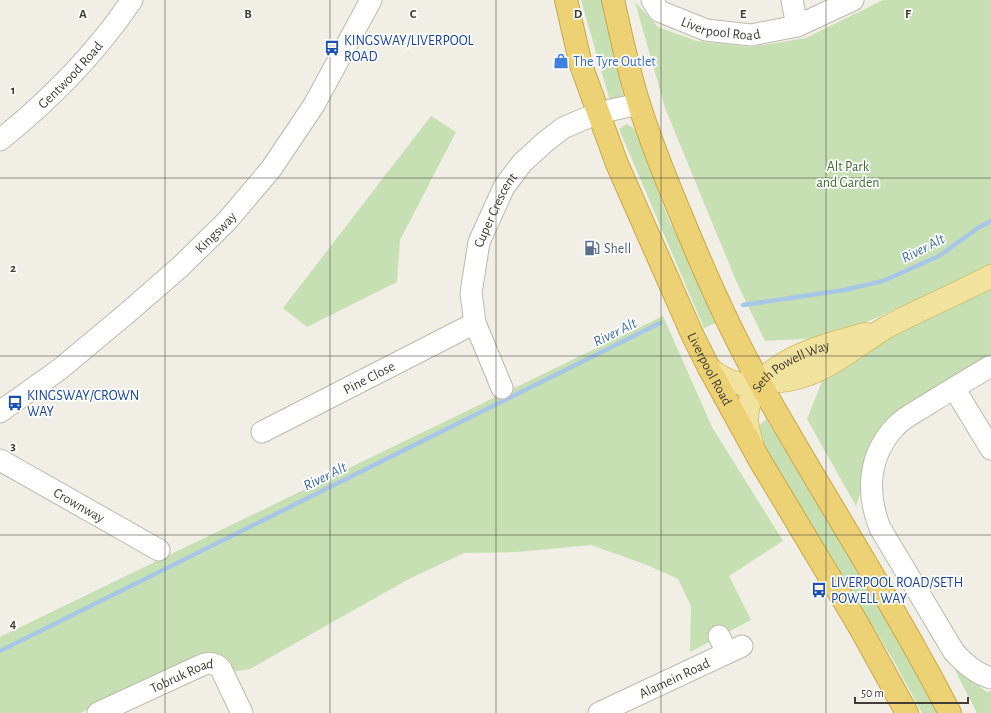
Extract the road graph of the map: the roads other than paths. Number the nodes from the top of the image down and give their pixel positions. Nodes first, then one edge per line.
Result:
1 (132, 0) edge
2 (371, 0) edge
3 (566, 0) edge
4 (613, 0) edge
5 (652, 0) edge
6 (792, 0) edge
7 (853, 0) edge
8 (797, 26) junction
9 (639, 104) junction
10 (598, 113) junction
11 (0, 140) edge
12 (991, 276) edge
13 (475, 323) junction
14 (991, 366) edge
15 (709, 368) junction
16 (760, 384) junction
17 (502, 388) dead end
18 (954, 388) junction
19 (0, 412) edge
20 (262, 432) dead end
21 (991, 449) edge
22 (754, 450) junction
23 (0, 460) edge
24 (159, 550) dead end
25 (729, 645) dead end
26 (991, 678) edge
27 (98, 713) edge
28 (242, 713) edge
29 (599, 713) edge
30 (907, 713) edge
31 (950, 713) edge

1 - 11 street, Gentwood Road
2 - 19 street, Kingsway
3 - 10 highway, Liverpool Road
4 - 9 highway
5 - 8 street, Liverpool Road
6 - 8 street
7 - 8 street, Liverpool Road
9 - 10 street, Cuper Crescent
9 - 16 highway
10 - 13 street, Cuper Crescent
10 - 15 highway, Liverpool Road
12 - 16 main road, Seth Powell Way
13 - 17 street, Cuper Crescent
13 - 20 street, Pine Close
14 - 18 street
15 - 16 main road
15 - 22 highway, Liverpool Road
16 - 22 main road, Seth Powell Way
16 - 31 highway
18 - 21 street
18 - 26 street
22 - 30 highway, Liverpool Road
23 - 24 street, Crownway
25 - 29 street, Alamein Road
27 - 28 street, Tobruk Road

